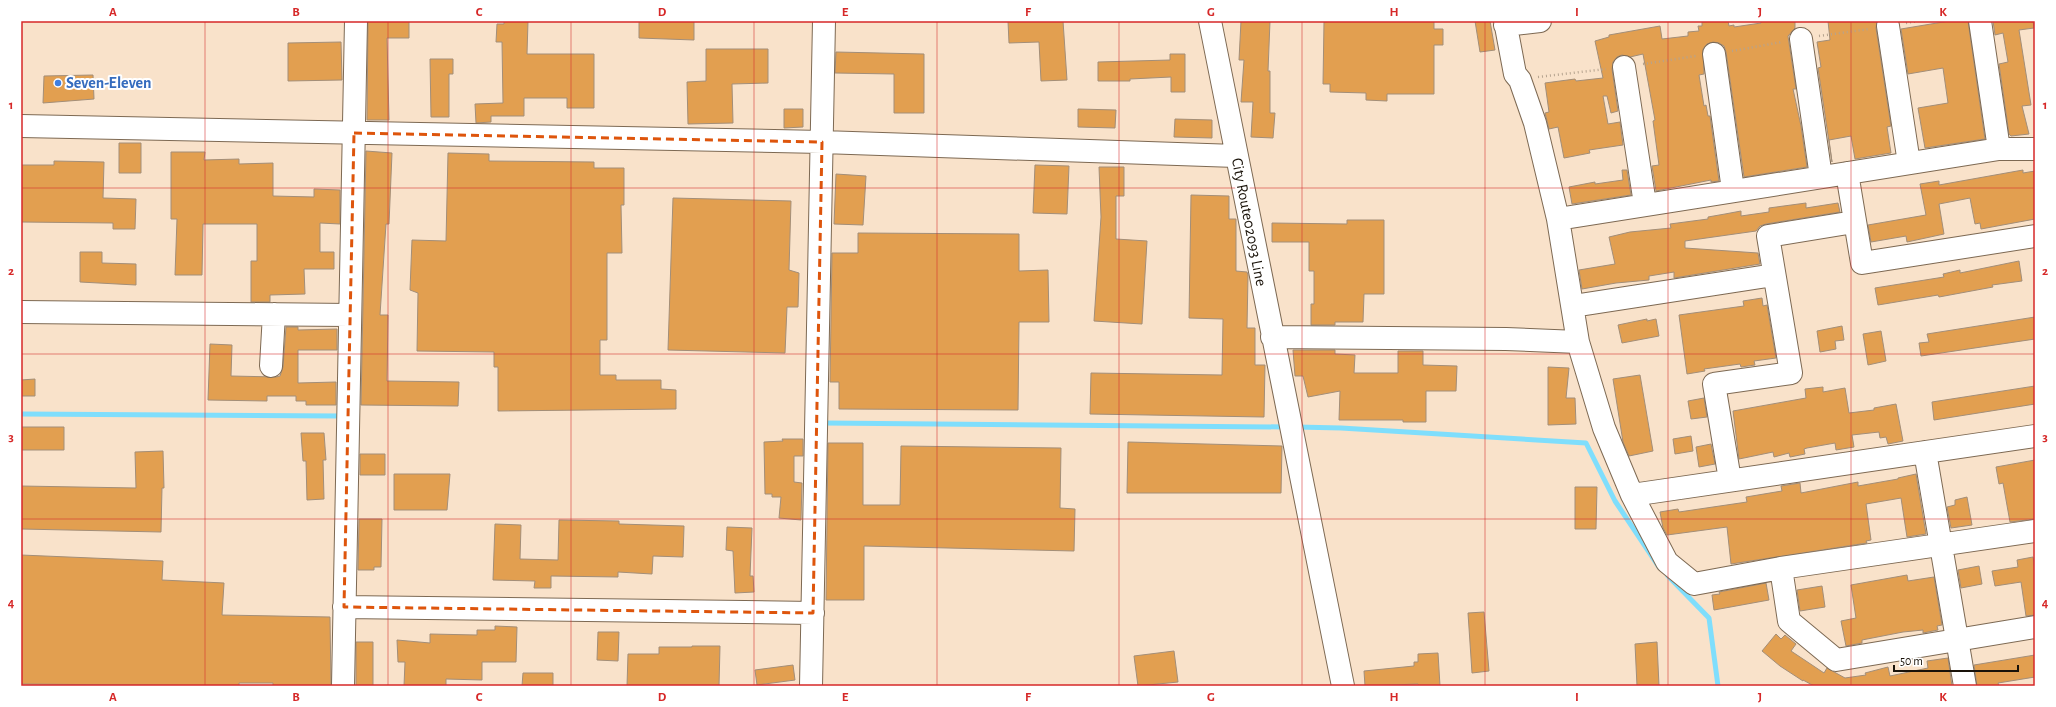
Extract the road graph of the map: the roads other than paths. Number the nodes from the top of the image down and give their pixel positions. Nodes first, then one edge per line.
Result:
1 (356, 21) edge
2 (824, 21) edge
3 (1210, 21) edge
4 (1540, 21) edge
5 (1980, 21) edge
6 (1505, 23) edge
7 (1888, 26) dead end
8 (1800, 39) dead end
9 (1714, 54) dead end
10 (1624, 67) dead end
11 (21, 126) edge
12 (354, 133) junction
13 (822, 142) junction
14 (1999, 149) junction
15 (2035, 149) edge
16 (1236, 156) junction
17 (1909, 163) junction
18 (1846, 173) junction
19 (1822, 177) junction
20 (1733, 190) junction
21 (1645, 204) junction
22 (1558, 219) junction
23 (1854, 222) junction
24 (2035, 236) edge
25 (1774, 275) junction
26 (1574, 306) junction
27 (21, 312) edge
28 (274, 314) junction
29 (350, 315) junction
30 (1272, 337) junction
31 (1578, 342) junction
32 (271, 366) dead end
33 (2035, 436) edge
34 (1925, 452) junction
35 (1730, 480) junction
36 (1632, 495) junction
37 (2035, 531) edge
38 (1942, 545) junction
39 (1781, 568) junction
40 (344, 607) junction
41 (813, 614) junction
42 (2035, 627) edge
43 (1958, 639) junction
44 (344, 686) edge
45 (811, 686) edge
46 (1343, 686) edge
47 (1965, 686) edge

1 - 12 street
2 - 13 street
3 - 16 street, City Route02093 Line
4 - 6 street
5 - 14 street
6 - 22 street
7 - 17 street
8 - 19 street
9 - 20 street
10 - 21 street
11 - 12 street
12 - 13 street
12 - 29 street
13 - 16 street
13 - 41 street
14 - 15 street
14 - 17 street
16 - 30 street, City Route02093 Line
17 - 18 street
18 - 19 street
18 - 23 street
19 - 20 street
20 - 21 street
21 - 22 street
22 - 26 street
23 - 24 street
23 - 25 street
25 - 26 street
25 - 35 street
26 - 31 street
27 - 28 street
28 - 29 street
28 - 32 street
29 - 40 street
30 - 31 street
30 - 46 street, City Route02093 Line
31 - 36 street
33 - 34 street
34 - 35 street
34 - 38 street
35 - 36 street
36 - 39 street
37 - 38 street
38 - 39 street
38 - 43 street
39 - 43 street
40 - 41 street
40 - 44 street
41 - 45 street
42 - 43 street
43 - 47 street

